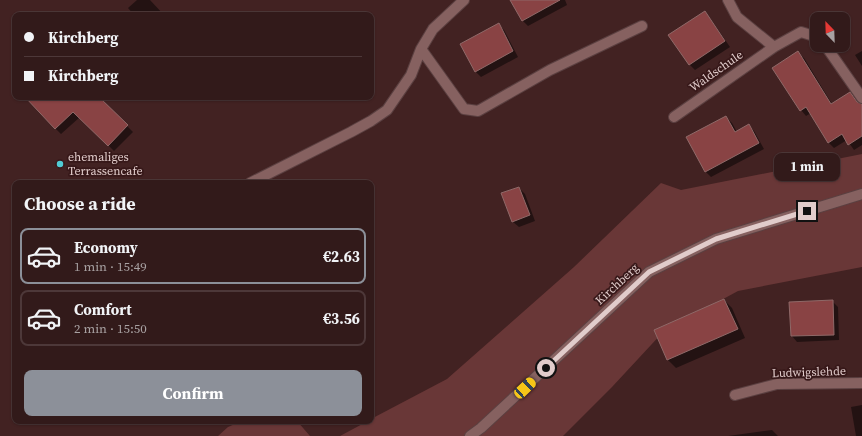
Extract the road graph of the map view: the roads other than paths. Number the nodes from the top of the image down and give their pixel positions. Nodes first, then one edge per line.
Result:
1 (464, 0) edge
2 (728, 0) edge
3 (642, 26) dead end
4 (810, 35) edge
5 (774, 46) junction
6 (421, 49) junction
7 (831, 52) edge
8 (862, 98) edge
9 (674, 117) dead end
10 (256, 180) edge
11 (862, 194) edge
12 (862, 383) edge
13 (735, 395) dead end
14 (470, 436) edge

1 - 6 street
2 - 5 street
3 - 6 street
4 - 5 street, Waldschule
5 - 9 street, Waldschule
6 - 10 street
7 - 8 street
11 - 14 street, Kirchberg
12 - 13 street, Ludwigslehde

